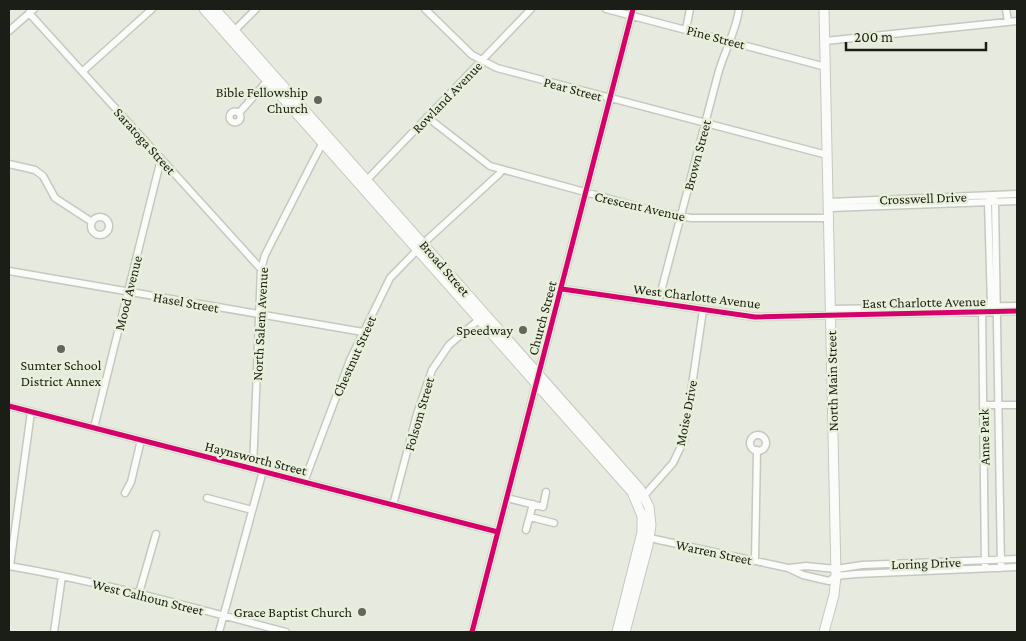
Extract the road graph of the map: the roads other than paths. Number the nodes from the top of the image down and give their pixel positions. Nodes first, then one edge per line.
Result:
1 (152, 9) edge
2 (204, 9) edge
3 (215, 9) edge
4 (256, 9) edge
5 (425, 9) edge
6 (531, 9) edge
7 (606, 9) edge
8 (634, 9) edge
9 (690, 9) edge
10 (739, 9) edge
11 (824, 9) edge
12 (1006, 9) edge
13 (31, 11) edge
14 (632, 16) junction
15 (1017, 21) edge
16 (1008, 22) junction
17 (686, 29) junction
18 (235, 30) junction
19 (9, 31) edge
20 (730, 41) junction
21 (825, 41) junction
22 (481, 61) junction
23 (826, 67) junction
24 (83, 72) junction
25 (268, 80) junction
26 (611, 98) junction
27 (239, 113) dead end
28 (427, 117) junction
29 (705, 123) junction
30 (327, 140) junction
31 (827, 155) junction
32 (161, 159) junction
33 (9, 164) edge
34 (502, 170) junction
35 (365, 182) junction
36 (586, 193) junction
37 (1017, 194) edge
38 (992, 199) junction
39 (1017, 201) edge
40 (829, 205) junction
41 (681, 216) junction
42 (829, 218) junction
43 (92, 222) dead end
44 (421, 246) junction
45 (261, 269) junction
46 (9, 272) edge
47 (562, 289) junction
48 (128, 292) junction
49 (658, 303) junction
50 (1017, 306) edge
51 (995, 308) junction
52 (981, 309) junction
53 (704, 310) junction
54 (1017, 311) edge
55 (831, 312) junction
56 (258, 314) junction
57 (482, 316) junction
58 (364, 332) junction
59 (539, 374) junction
60 (537, 384) junction
61 (983, 405) junction
62 (998, 405) junction
63 (1017, 405) edge
64 (9, 406) edge
65 (32, 412) junction
66 (94, 428) junction
67 (141, 440) junction
68 (757, 450) dead end
69 (254, 469) junction
70 (263, 471) junction
71 (304, 482) junction
72 (546, 492) dead end
73 (125, 493) dead end
74 (207, 498) dead end
75 (507, 498) junction
76 (641, 499) junction
77 (394, 504) junction
78 (533, 504) junction
79 (252, 510) junction
80 (530, 517) junction
81 (554, 523) dead end
82 (526, 530) dead end
83 (498, 532) junction
84 (156, 534) dead end
85 (645, 537) junction
86 (1001, 559) junction
87 (1017, 559) edge
88 (985, 560) junction
89 (755, 561) junction
90 (9, 566) edge
91 (1017, 567) edge
92 (788, 568) junction
93 (985, 568) junction
94 (1001, 568) junction
95 (836, 573) junction
96 (62, 576) junction
97 (140, 593) junction
98 (224, 616) junction
99 (54, 632) edge
100 (219, 632) edge
101 (286, 632) edge
102 (472, 632) edge
103 (616, 632) edge
104 (625, 632) edge
105 (824, 632) edge

1 - 24 street
2 - 25 main road, Broad Street
3 - 18 main road, Broad Street
4 - 18 street
5 - 22 street, Pear Street
6 - 22 street, Rowland Avenue
7 - 14 street, Pine Street
8 - 14 street, Church Street
9 - 17 street
10 - 20 street, Brown Street
11 - 21 main road, North Main Street
12 - 16 street
13 - 19 street
13 - 24 street, Saratoga Street
14 - 17 street, Pine Street
14 - 26 street, Church Street
15 - 16 street
16 - 21 street
17 - 20 street, Pine Street
18 - 30 main road, Broad Street
20 - 23 street, Pine Street
20 - 29 street, Brown Street
21 - 23 main road, North Main Street
22 - 26 street, Pear Street
22 - 28 street, Rowland Avenue
23 - 31 main road, North Main Street
24 - 32 street, Saratoga Street
25 - 27 street
25 - 30 main road, Broad Street
26 - 29 street, Pear Street
26 - 36 street, Church Street
28 - 34 street, Crescent Avenue
28 - 35 street, Rowland Avenue
29 - 31 street, Pear Street
29 - 41 street, Brown Street
30 - 35 main road, Broad Street
30 - 45 street, North Salem Avenue
31 - 40 main road, North Main Street
32 - 45 street, Saratoga Street
32 - 48 street, Mood Avenue
33 - 43 street
34 - 36 street, Crescent Avenue
34 - 44 street
35 - 44 main road, Broad Street
36 - 41 street, Crescent Avenue
36 - 47 street, Church Street
37 - 38 street, Crosswell Drive
38 - 39 street, Crosswell Drive
38 - 40 street, Crosswell Drive
38 - 51 street, Anne Park
40 - 42 main road, North Main Street
41 - 42 street, Crescent Avenue
41 - 49 street, Brown Street
42 - 55 main road, North Main Street
44 - 57 main road, Broad Street
44 - 58 street, Chestnut Street
45 - 56 street, North Salem Avenue
46 - 48 street, Hasel Street
47 - 49 street, West Charlotte Avenue
47 - 59 street, Church Street
48 - 56 street, Hasel Street
48 - 66 street, Mood Avenue
49 - 53 street, West Charlotte Avenue
50 - 51 street, East Charlotte Avenue
51 - 52 street, East Charlotte Avenue
51 - 54 street, East Charlotte Avenue
51 - 62 street, Anne Park
52 - 55 street, East Charlotte Avenue
52 - 61 street, Anne Park
53 - 55 street, West Charlotte Avenue
53 - 76 street, Moise Drive
55 - 95 main road, North Main Street
56 - 58 street, Hasel Street
56 - 69 street, North Salem Avenue
57 - 59 main road, Broad Street
57 - 60 main road, Broad Street
57 - 77 street, Folsom Street
58 - 71 street, Chestnut Street
59 - 60 street, Church Street
59 - 76 main road, Broad Street
60 - 75 street, Church Street
60 - 76 main road, Broad Street
61 - 62 street
61 - 88 street, Anne Park
62 - 63 street
62 - 86 street, Anne Park
64 - 65 street, Haynsworth Street
65 - 66 street, Haynsworth Street
65 - 90 street
66 - 67 street, Haynsworth Street
67 - 69 street, Haynsworth Street
67 - 73 street
68 - 89 street
69 - 70 street, Haynsworth Street
70 - 71 street, Haynsworth Street
70 - 79 street
71 - 77 street, Haynsworth Street
72 - 78 street
74 - 79 street
75 - 78 street
75 - 83 street, Church Street
76 - 85 main road, Broad Street
77 - 83 street, Haynsworth Street
78 - 80 street
79 - 98 street
80 - 81 street
80 - 82 street
83 - 102 street, Church Street
84 - 97 street
85 - 89 street, Warren Street
85 - 103 main road
85 - 104 main road
86 - 87 street, Loring Drive
86 - 88 street, Loring Drive
86 - 94 street, Anne Park
88 - 93 street, Anne Park
88 - 95 street, Loring Drive
89 - 92 street, Warren Street
90 - 96 street, West Calhoun Street
91 - 94 street, Loring Drive
92 - 95 street, Warren Street
92 - 95 street, Warren Street
93 - 94 street, Loring Drive
93 - 95 street, Loring Drive
95 - 105 main road, North Main Street
96 - 97 street, West Calhoun Street
96 - 99 street
97 - 98 street, West Calhoun Street
98 - 100 street
98 - 101 street, West Calhoun Street

